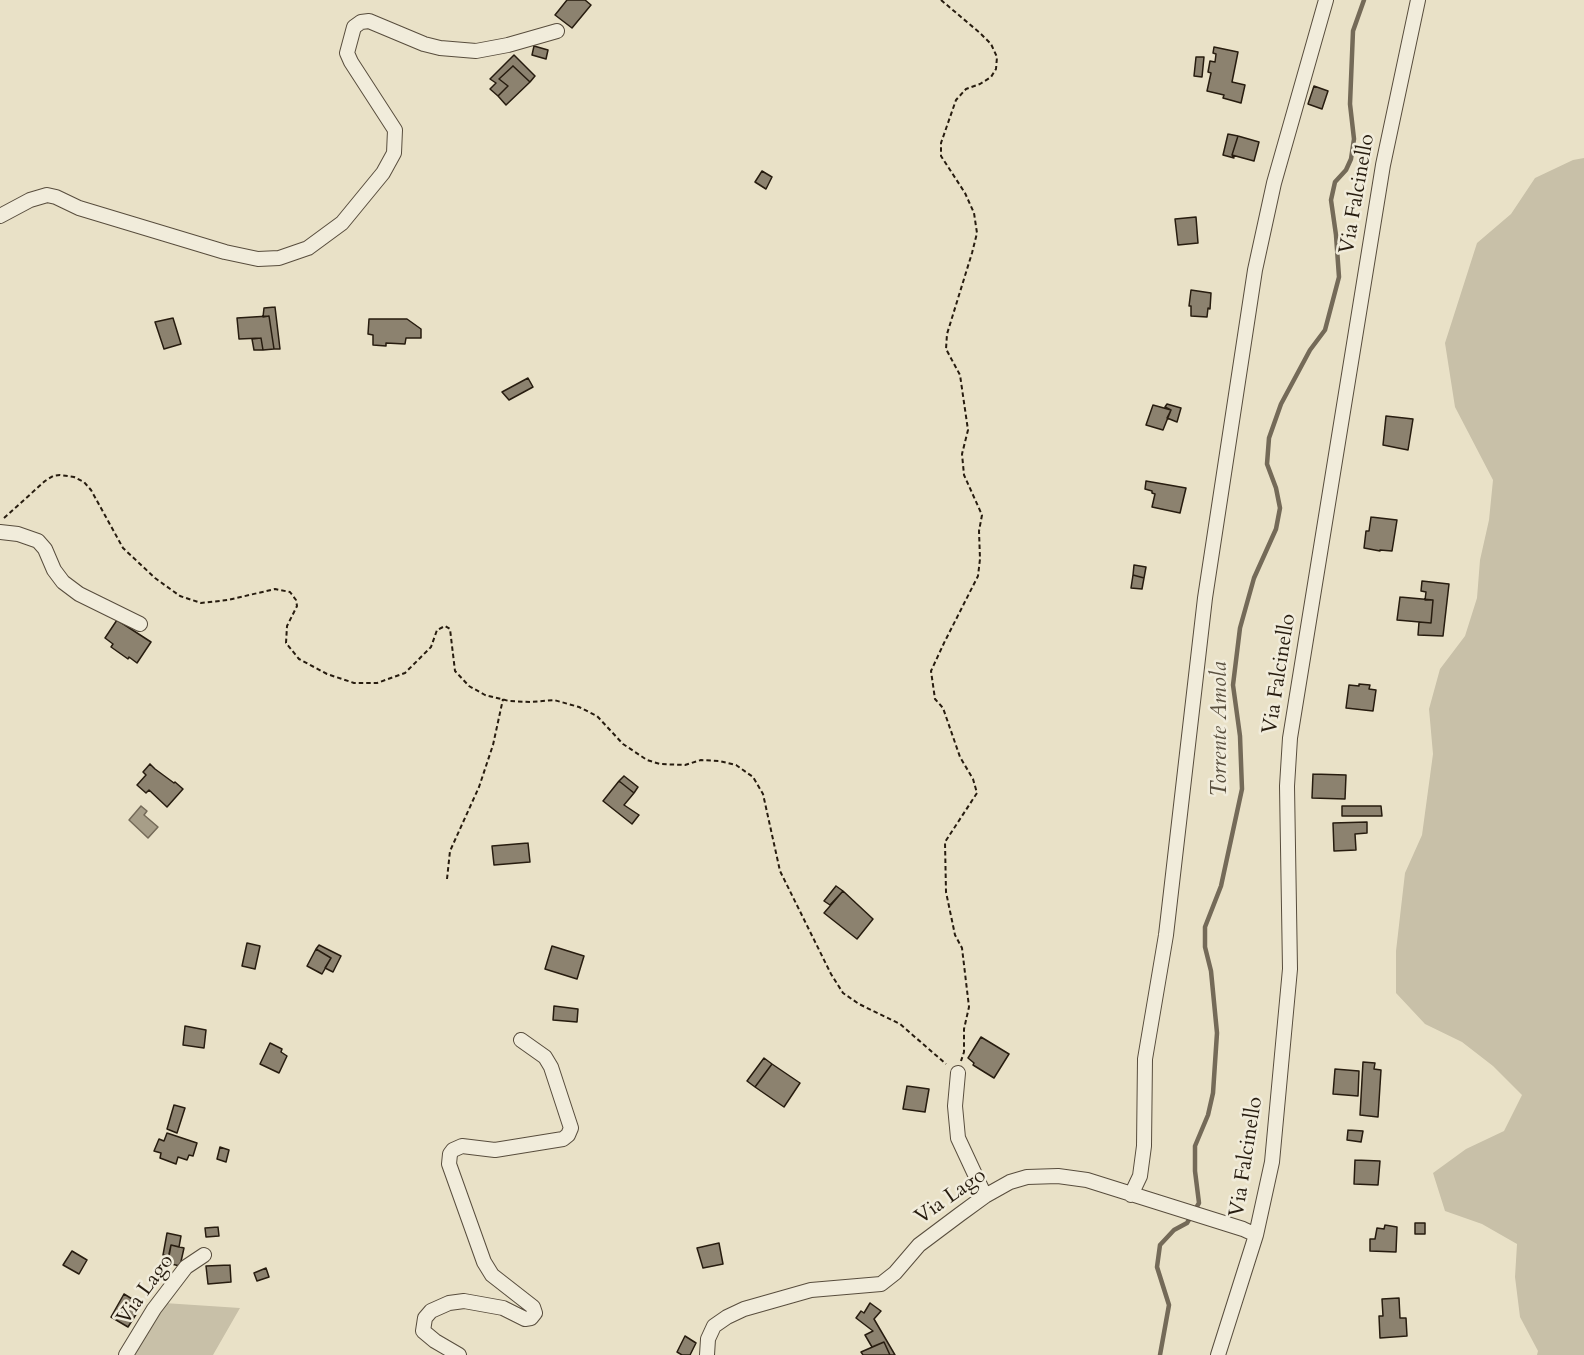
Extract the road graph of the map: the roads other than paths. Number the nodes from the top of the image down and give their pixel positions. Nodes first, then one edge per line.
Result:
1 (1326, 0) edge
2 (1418, 0) edge
3 (557, 31) dead end
4 (0, 216) edge
5 (0, 532) edge
6 (140, 624) dead end
7 (521, 1040) dead end
8 (958, 1073) road end
9 (984, 1196) junction
10 (1137, 1196) junction
11 (1256, 1235) junction
12 (204, 1255) dead end
13 (126, 1355) edge
14 (459, 1355) edge
15 (707, 1355) edge
16 (1218, 1355) edge

1 - 10 street
2 - 11 street, Via Falcinello
3 - 4 street
5 - 6 street
7 - 14 street
8 - 9 street
9 - 10 street, Via Lago
9 - 15 street, Via Lago
10 - 11 street, Via Lago
11 - 16 street, Via Falcinello
12 - 13 street, Via Lago

